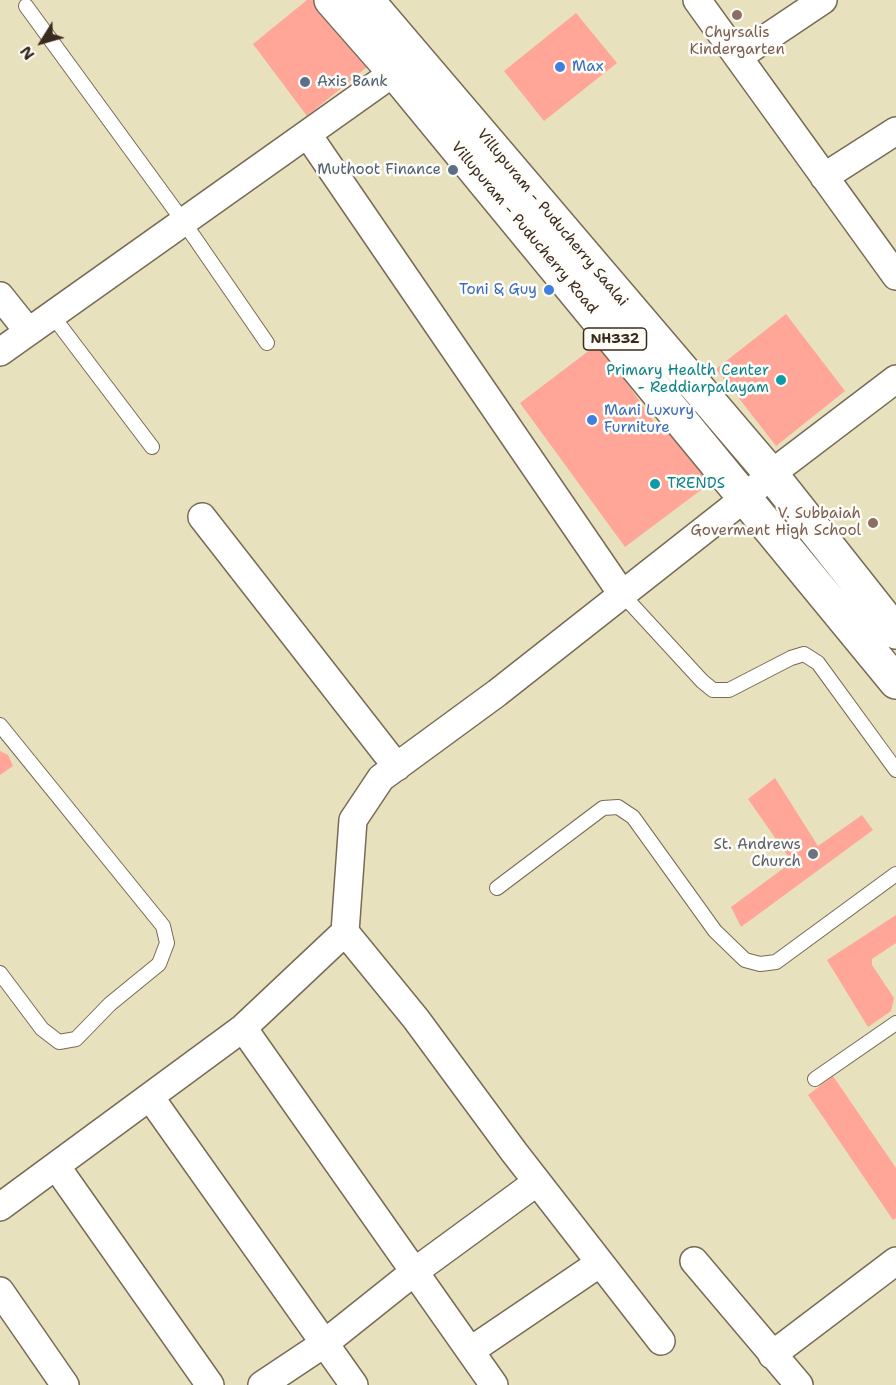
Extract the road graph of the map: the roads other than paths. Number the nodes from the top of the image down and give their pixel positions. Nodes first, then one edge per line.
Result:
1 (331, 0) edge
2 (367, 0) edge
3 (697, 0) edge
4 (822, 0) edge
5 (26, 6) dead end
6 (738, 57) junction
7 (405, 65) junction
8 (896, 131) edge
9 (308, 135) junction
10 (824, 177) junction
11 (183, 221) junction
12 (896, 276) edge
13 (0, 296) edge
14 (52, 315) junction
15 (28, 332) junction
16 (267, 343) dead end
17 (0, 352) edge
18 (896, 379) edge
19 (152, 447) dead end
20 (771, 474) junction
21 (746, 497) junction
22 (202, 517) dead end
23 (622, 594) junction
24 (896, 632) edge
25 (896, 682) edge
26 (0, 725) edge
27 (396, 767) junction
28 (896, 770) edge
29 (896, 874) edge
30 (497, 888) dead end
31 (345, 932) junction
32 (0, 973) edge
33 (896, 1023) edge
34 (243, 1028) junction
35 (815, 1079) dead end
36 (150, 1097) junction
37 (56, 1166) junction
38 (537, 1182) junction
39 (0, 1207) edge
40 (694, 1261) dead end
41 (600, 1263) junction
42 (414, 1272) junction
43 (891, 1275) edge
44 (0, 1292) edge
45 (662, 1341) dead end
46 (325, 1343) junction
47 (470, 1351) junction
48 (771, 1355) junction
49 (65, 1385) edge
50 (210, 1385) edge
51 (262, 1385) edge
52 (354, 1385) edge
53 (494, 1385) edge
54 (799, 1385) edge

1 - 7 highway, Villupuram - Puducherry Road / NH332
2 - 7 highway, Villupuram - Puducherry Saalai / NH332
3 - 6 street
4 - 6 street
5 - 11 lane
6 - 10 street
7 - 9 street
7 - 20 highway, Villupuram - Puducherry Saalai / NH332
7 - 21 highway, Villupuram - Puducherry Road / NH332
8 - 10 street
9 - 11 street
9 - 23 street
10 - 12 street
11 - 14 street
11 - 16 lane
13 - 15 street
14 - 15 street
14 - 19 lane
15 - 17 street
18 - 20 street
20 - 21 street
20 - 24 highway, Villupuram - Puducherry Saalai / NH332
21 - 23 street
21 - 25 highway, Villupuram - Puducherry Road / NH332
22 - 27 street
23 - 27 street
23 - 28 lane
26 - 32 lane
27 - 31 street
29 - 30 lane
31 - 34 street
31 - 38 street
33 - 35 lane
34 - 36 street
34 - 42 street
36 - 37 street
36 - 46 street
37 - 39 street
37 - 50 street
38 - 41 street
38 - 42 street
40 - 48 street
41 - 45 street
41 - 47 street
42 - 46 street
42 - 47 street
43 - 48 street
44 - 49 street
46 - 51 street
46 - 52 street
47 - 53 street
48 - 54 street

